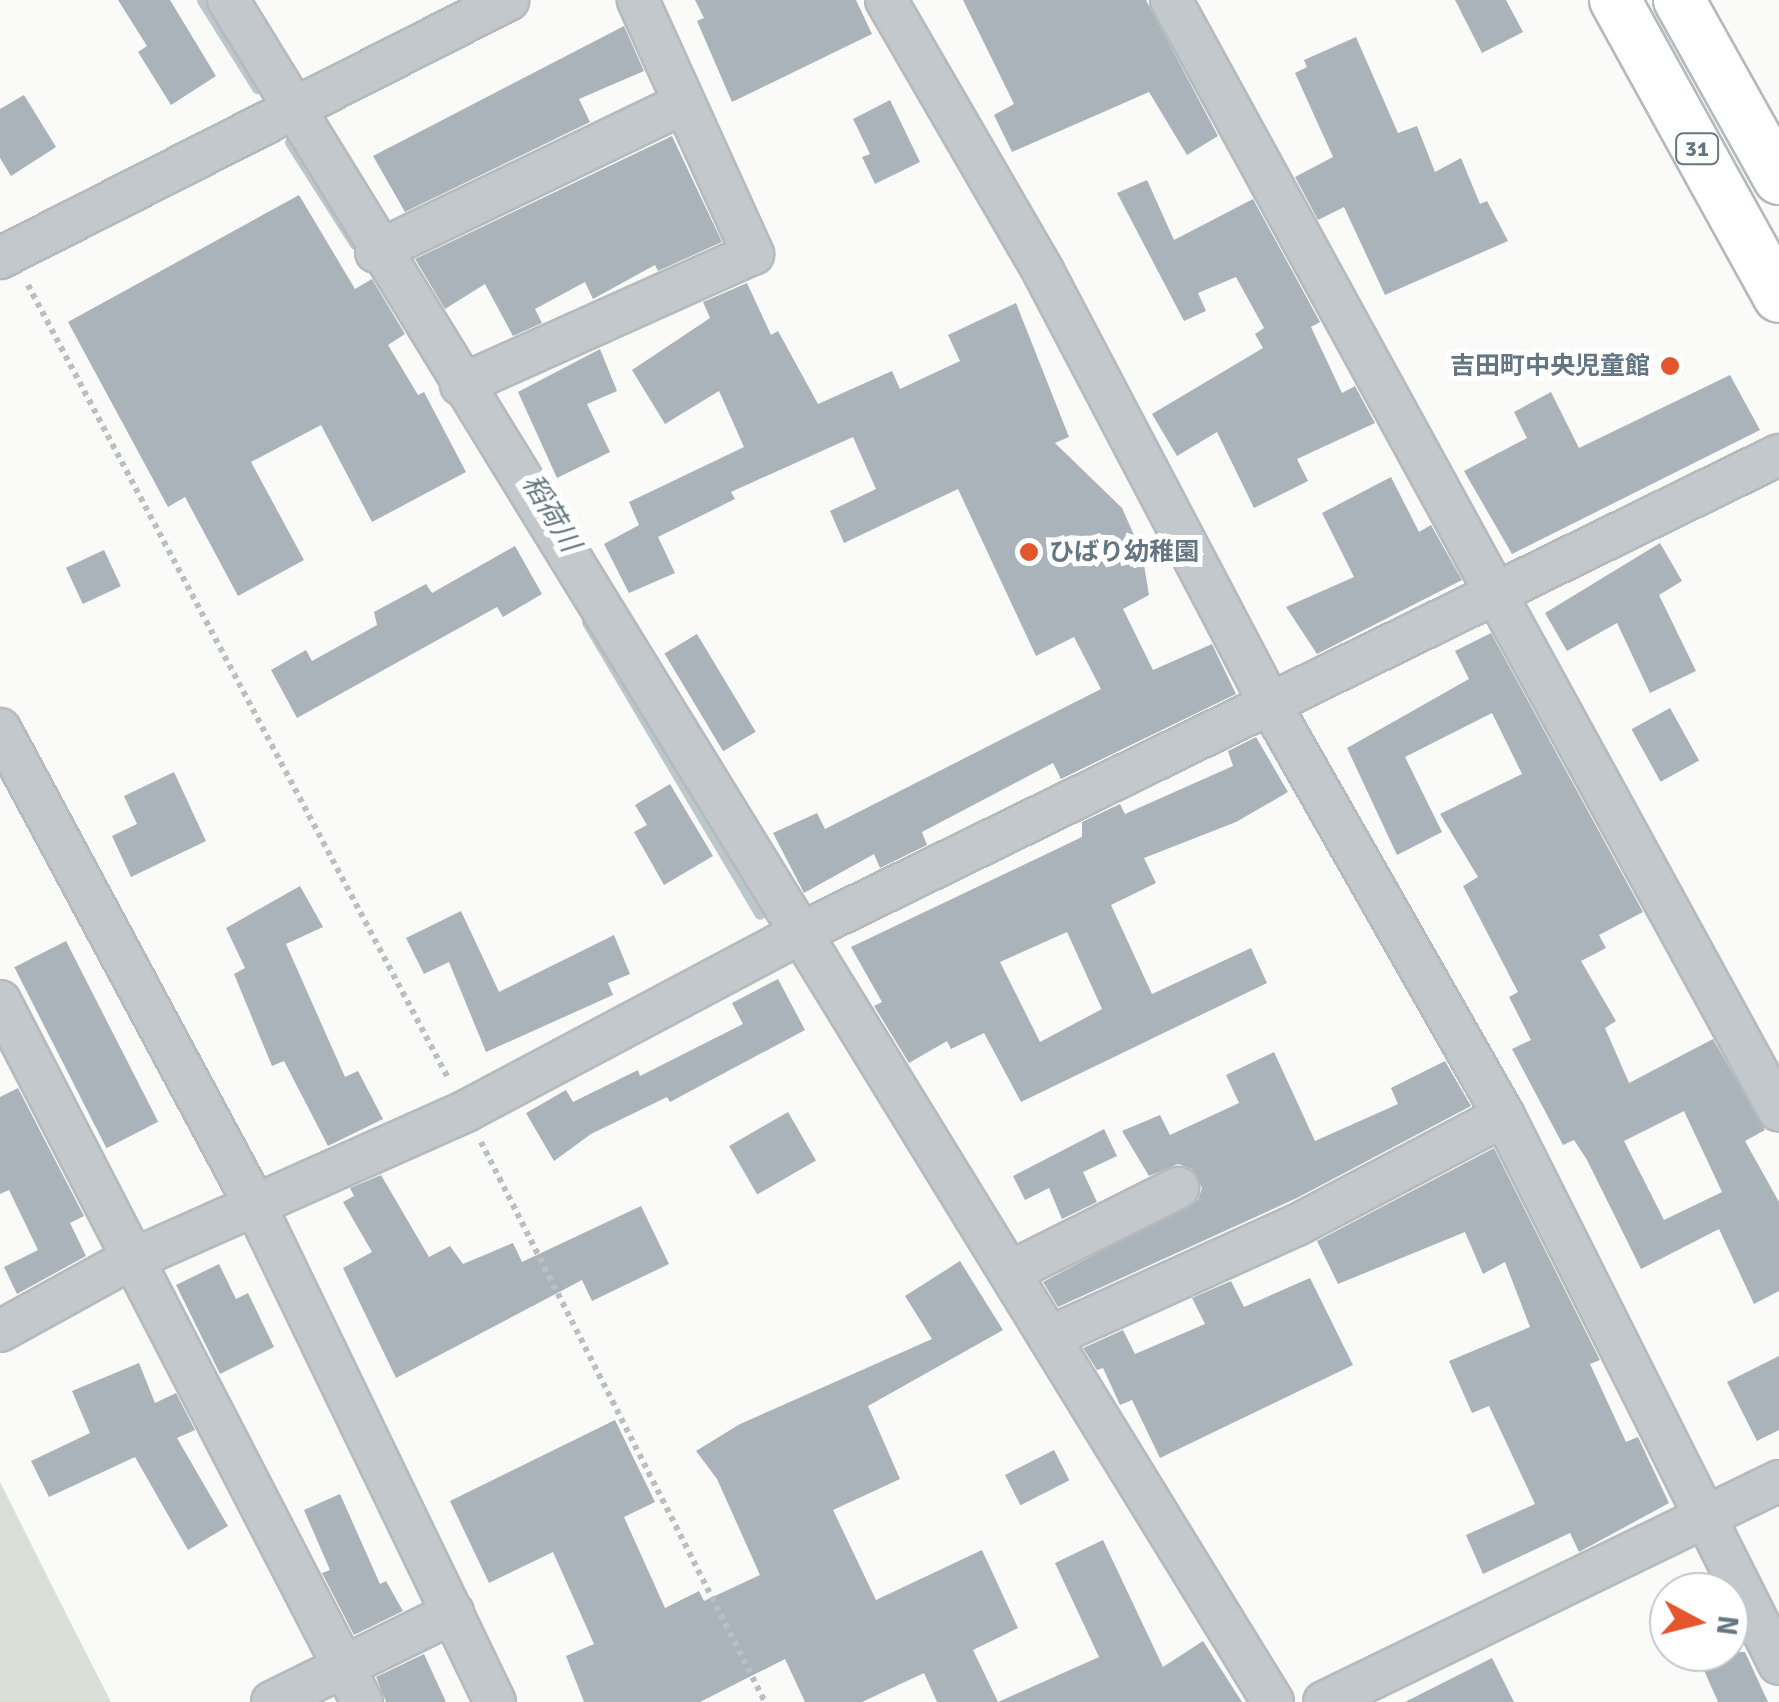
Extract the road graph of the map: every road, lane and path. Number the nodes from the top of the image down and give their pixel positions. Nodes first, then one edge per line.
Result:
1 (228, 0) edge
2 (508, 0) edge
3 (638, 0) edge
4 (886, 0) edge
5 (1171, 0) edge
6 (1615, 0) edge
7 (1679, 0) edge
8 (684, 103) junction
9 (298, 112) junction
10 (1779, 179) edge
11 (376, 252) junction
12 (5, 256) edge
13 (1779, 297) edge
14 (461, 384) junction
15 (1779, 455) edge
16 (1499, 593) junction
17 (1270, 704) junction
18 (0, 729) edge
19 (806, 931) junction
20 (0, 1001) edge
21 (466, 1111) junction
22 (1779, 1111) edge
23 (1504, 1116) junction
24 (1178, 1188) dead end
25 (257, 1209) junction
26 (134, 1262) junction
27 (1012, 1271) junction
28 (0, 1332) edge
29 (1052, 1336) junction
30 (1779, 1481) edge
31 (1704, 1513) junction
32 (453, 1614) junction
33 (1779, 1664) edge
34 (353, 1684) edge
35 (272, 1702) edge
36 (495, 1702) edge
37 (766, 1702) edge
38 (1274, 1702) edge
39 (1324, 1702) edge

1 - 9 street
2 - 9 street
3 - 8 street
4 - 17 street
5 - 16 street
6 - 13 main road, 31
7 - 10 main road, 31
8 - 11 street
8 - 14 street
9 - 11 street
9 - 12 street
11 - 14 street
12 - 21 path
14 - 19 street
15 - 16 street
16 - 17 street
16 - 22 street
17 - 19 street
17 - 23 street
18 - 25 street
19 - 21 street
19 - 27 street
20 - 26 street
21 - 25 street
21 - 37 path
23 - 29 street
23 - 31 street
24 - 27 street
25 - 26 street
25 - 32 street
26 - 28 street
26 - 34 street
27 - 29 street
29 - 38 street
30 - 31 street
31 - 33 street
31 - 39 street
32 - 34 street
32 - 36 street
34 - 35 street

